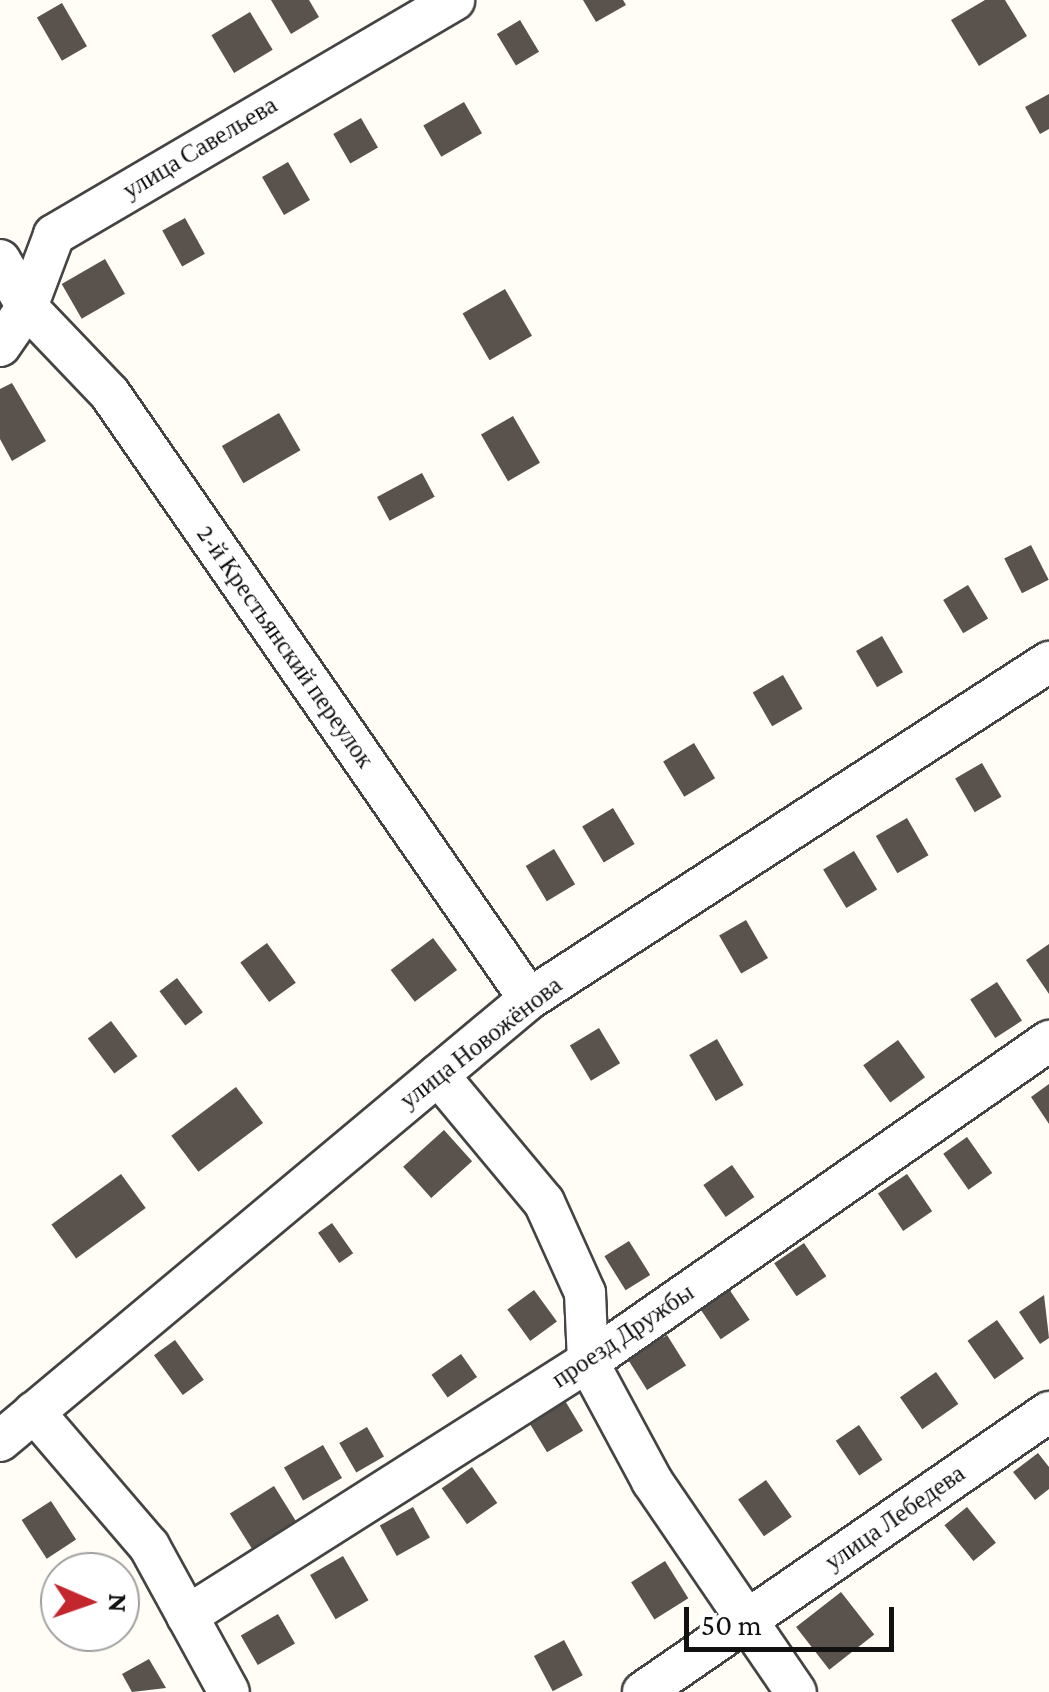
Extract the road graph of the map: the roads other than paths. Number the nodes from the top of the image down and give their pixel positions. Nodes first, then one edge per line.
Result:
1 (454, 0) edge
2 (0, 260) edge
3 (27, 307) junction
4 (0, 346) edge
5 (1049, 662) edge
6 (529, 999) junction
7 (1049, 1041) edge
8 (438, 1075) junction
9 (588, 1362) junction
10 (34, 1412) junction
11 (1049, 1412) edge
12 (0, 1441) edge
13 (187, 1616) junction
14 (748, 1620) junction
15 (229, 1692) edge
16 (643, 1692) edge
17 (796, 1692) edge

1 - 3 street, улица Савельева
2 - 3 street, 2-й Крестьянский переулок
3 - 4 street, улица Савельева
3 - 6 street, 2-й Крестьянский переулок
5 - 6 street, улица Новожёнова
6 - 8 street, улица Новожёнова
7 - 9 street, проезд Дружбы
8 - 9 street
8 - 10 street, улица Новожёнова
9 - 13 street, проезд Дружбы
9 - 14 street
10 - 12 street, улица Новожёнова
10 - 13 street
11 - 14 street, улица Лебедева
13 - 15 street
14 - 16 street, улица Лебедева
14 - 17 street

